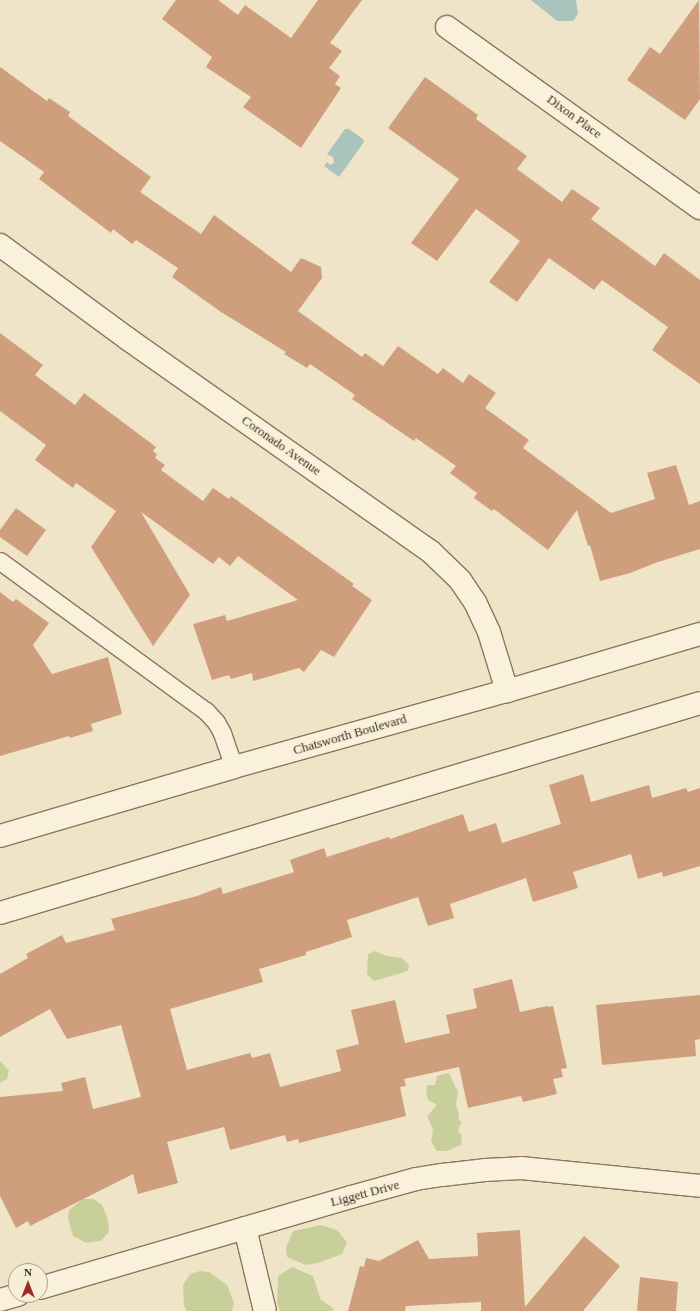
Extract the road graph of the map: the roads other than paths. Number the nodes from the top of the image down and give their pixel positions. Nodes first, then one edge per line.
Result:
1 (447, 27) dead end
2 (700, 208) edge
3 (0, 245) edge
4 (0, 561) edge
5 (700, 634) edge
6 (507, 691) junction
7 (700, 703) edge
8 (234, 767) junction
9 (0, 836) edge
10 (0, 913) edge
11 (700, 1186) edge
12 (245, 1228) junction
13 (48, 1286) edge
14 (264, 1311) edge

1 - 2 street, Dixon Place
3 - 6 street, Coronado Avenue
4 - 8 lane
5 - 6 street, Chatsworth Boulevard
6 - 8 street, Chatsworth Boulevard
7 - 10 street
8 - 9 street, Chatsworth Boulevard
11 - 12 street, Liggett Drive
12 - 13 street, Liggett Drive
12 - 14 street

